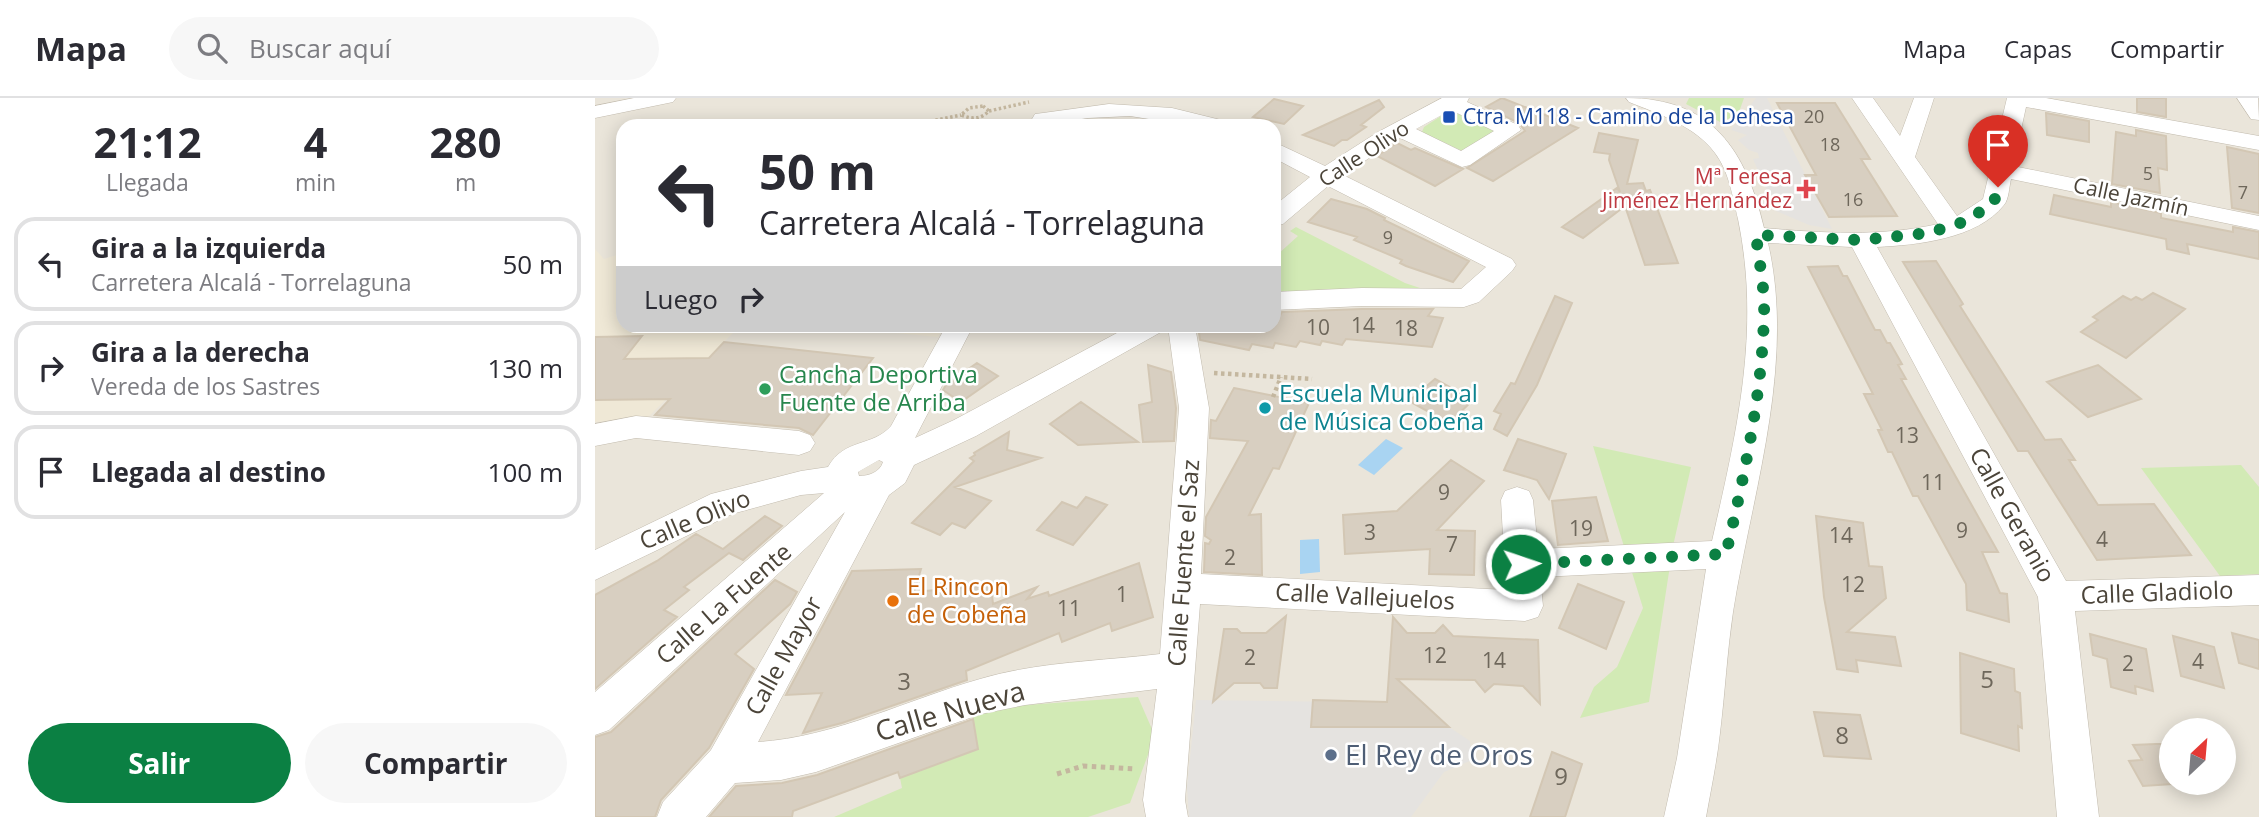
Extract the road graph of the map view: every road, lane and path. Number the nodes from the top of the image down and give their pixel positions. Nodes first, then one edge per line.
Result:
1 (667, 98) edge
2 (1636, 98) edge
3 (1862, 98) edge
4 (1924, 98) edge
5 (2017, 98) edge
6 (2247, 98) edge
7 (1455, 100) edge
8 (595, 111) edge
9 (989, 111) junction
10 (2259, 114) edge
11 (961, 115) junction
12 (1041, 115) edge
13 (941, 119) edge
14 (972, 119) joint
15 (1193, 119) edge
16 (1400, 129) junction
17 (2259, 143) edge
18 (1281, 153) edge
19 (1904, 157) junction
20 (2003, 171) junction
21 (1327, 177) junction
22 (1281, 213) edge
23 (2259, 223) edge
24 (1952, 226) junction
25 (1756, 235) junction
26 (1861, 240) junction
27 (1281, 301) edge
28 (955, 333) edge
29 (1138, 333) edge
30 (1182, 333) edge
31 (1188, 372) junction
32 (1281, 377) junction
33 (1312, 379) dead end
34 (1273, 397) dead end
35 (595, 435) edge
36 (799, 443) dead end
37 (871, 472) junction
38 (1517, 500) dead end
39 (1726, 554) junction
40 (1521, 564) junction
41 (595, 566) edge
42 (1183, 588) junction
43 (2259, 590) edge
44 (2056, 596) junction
45 (1178, 669) junction
46 (595, 717) edge
47 (725, 764) junction
48 (1057, 774) dead end
49 (1163, 802) edge
50 (1694, 805) edge
51 (678, 817) edge
52 (2078, 817) edge

1 - 8 street
2 - 25 street
3 - 19 street
4 - 19 street
5 - 17 street
5 - 20 street
6 - 10 street
7 - 16 street, Calle Olivo
7 - 16 street
9 - 11 path
9 - 12 path
9 - 14 path
11 - 13 path
11 - 14 path
12 - 15 street
16 - 21 street, Calle Olivo
18 - 21 street
19 - 24 street
20 - 23 street, Calle Jazmín
20 - 24 street
21 - 22 street, Calle Olivo
21 - 27 street
24 - 26 street
25 - 26 street
25 - 39 street
26 - 44 street, Calle Geranio
28 - 37 street, Calle La Fuente
29 - 37 street, Calle Olivo
30 - 31 street, Calle Fuente el Saz
31 - 32 path
31 - 42 street, Calle Fuente el Saz
32 - 33 path
32 - 34 path
35 - 36 street
37 - 41 street, Calle Olivo
37 - 46 street, Calle La Fuente
37 - 47 street, Calle Mayor
38 - 40 street, Calle Vallejuelos
39 - 40 street
39 - 50 street
40 - 42 street, Calle Vallejuelos
42 - 45 street, Calle Fuente el Saz
43 - 44 street, Calle Gladiolo
44 - 52 street, Calle Geranio
45 - 47 street, Calle Nueva
45 - 49 street, Calle Fuente el Saz
47 - 51 street, Calle Mayor
48 - 49 path

